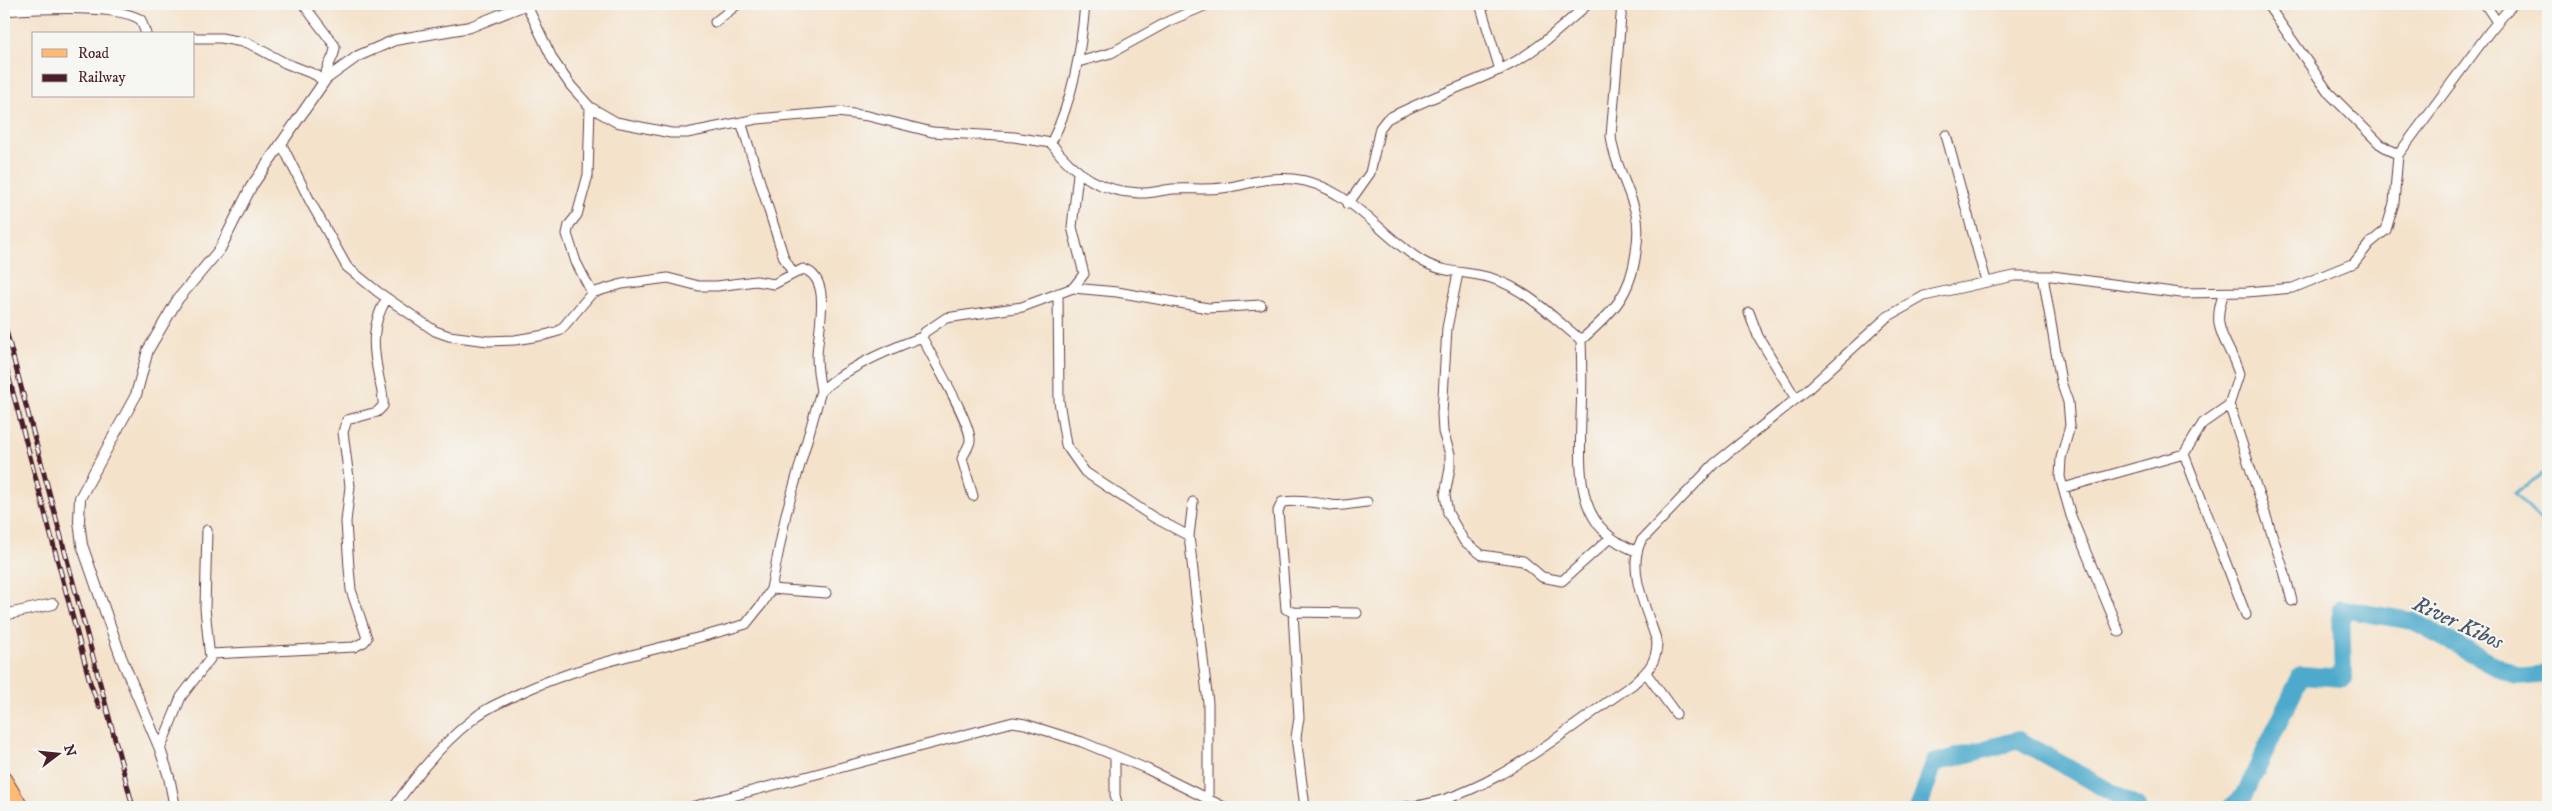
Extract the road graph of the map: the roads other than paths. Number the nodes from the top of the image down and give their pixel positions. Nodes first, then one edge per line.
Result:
1 (303, 4) edge
2 (527, 4) edge
3 (738, 4) edge
4 (1084, 4) edge
5 (1209, 4) edge
6 (1480, 4) edge
7 (1588, 4) edge
8 (1622, 4) edge
9 (2267, 4) edge
10 (2485, 4) edge
11 (2513, 4) edge
12 (4, 11) edge
13 (715, 22) dead end
14 (2497, 22) junction
15 (145, 32) edge
16 (195, 38) edge
17 (1078, 62) junction
18 (1500, 70) junction
19 (325, 80) junction
20 (590, 107) junction
21 (741, 122) junction
22 (1946, 135) dead end
23 (281, 143) junction
24 (1050, 143) junction
25 (2398, 155) junction
26 (1078, 174) junction
27 (1348, 204) junction
28 (793, 273) junction
29 (1458, 273) junction
30 (2043, 276) junction
31 (1986, 281) junction
32 (1073, 288) junction
33 (592, 293) junction
34 (1058, 293) junction
35 (2224, 293) junction
36 (387, 298) junction
37 (1261, 305) dead end
38 (1749, 312) dead end
39 (922, 337) junction
40 (1580, 340) junction
41 (821, 391) junction
42 (1796, 399) junction
43 (2229, 405) junction
44 (2184, 454) junction
45 (2063, 488) junction
46 (973, 496) dead end
47 (1193, 502) dead end
48 (1367, 502) dead end
49 (207, 530) dead end
50 (1189, 536) junction
51 (1610, 538) junction
52 (1636, 551) junction
53 (771, 589) junction
54 (826, 593) dead end
55 (2292, 601) dead end
56 (52, 604) dead end
57 (1293, 612) junction
58 (1357, 613) dead end
59 (4, 615) edge
60 (2246, 615) dead end
61 (2119, 632) dead end
62 (211, 654) junction
63 (1646, 673) junction
64 (1676, 714) dead end
65 (160, 749) junction
66 (1115, 756) junction
67 (4, 779) edge
68 (1208, 800) junction
69 (21, 807) edge
70 (176, 807) edge
71 (394, 807) edge
72 (691, 807) edge
73 (1118, 807) edge
74 (1224, 807) edge
75 (1305, 807) edge
76 (1404, 807) edge

1 - 19 street
2 - 19 street
2 - 20 street
3 - 13 street
4 - 17 street
5 - 17 street
6 - 18 street
7 - 18 street
8 - 40 street
9 - 25 street
10 - 14 street
11 - 14 street
12 - 15 street
14 - 25 street
16 - 19 street
17 - 24 street
18 - 27 street
19 - 23 street
20 - 21 street
20 - 33 street
21 - 24 street
21 - 28 street
22 - 31 street
23 - 36 street
23 - 65 street
24 - 26 street
25 - 35 street
26 - 27 street
26 - 32 street
27 - 29 street
28 - 33 street
28 - 41 street
29 - 40 street
29 - 51 street
30 - 31 street
30 - 35 street
30 - 45 street
31 - 42 street
32 - 34 street
32 - 37 street
33 - 36 street
34 - 39 street
34 - 50 street
35 - 43 street
36 - 62 street
38 - 42 street
39 - 41 street
39 - 46 street
40 - 51 street
41 - 53 street
42 - 52 street
43 - 44 street
43 - 55 street
44 - 45 street
44 - 60 street
45 - 61 street
47 - 50 street
48 - 57 street
49 - 62 street
50 - 68 street
51 - 52 street
52 - 63 street
53 - 54 street
53 - 71 street
56 - 59 street
57 - 58 street
57 - 75 street
62 - 65 street
63 - 64 street
63 - 76 street
65 - 70 street
66 - 68 street
66 - 72 street
66 - 73 street
67 - 69 main road
68 - 74 street

